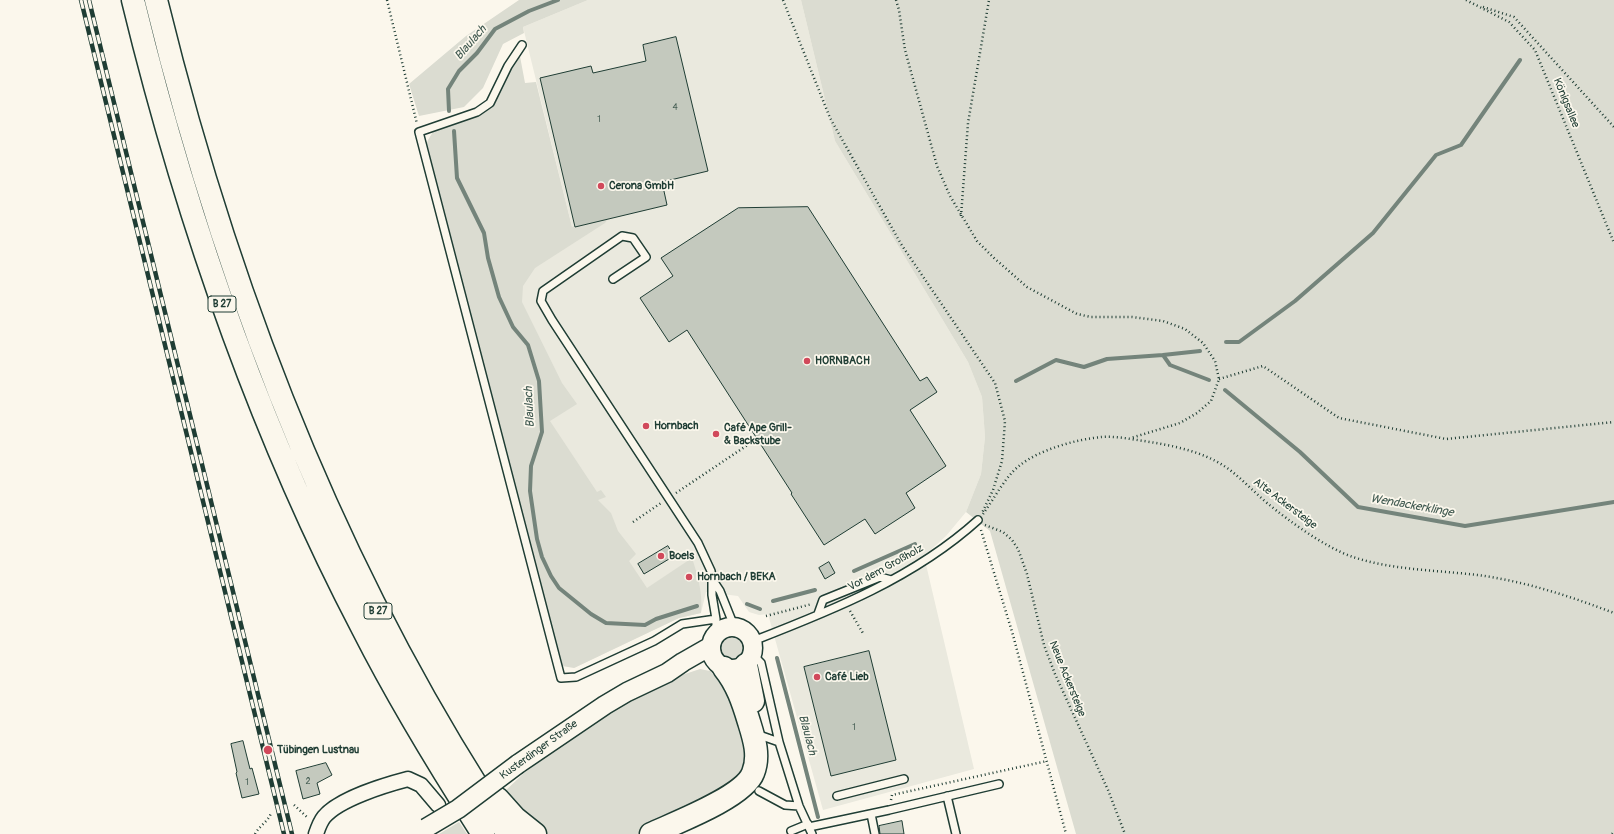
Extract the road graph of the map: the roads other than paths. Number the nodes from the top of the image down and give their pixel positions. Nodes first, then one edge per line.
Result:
1 (133, 0) edge
2 (156, 0) edge
3 (522, 45) dead end
4 (614, 279) dead end
5 (978, 520) road end
6 (712, 578) junction
7 (891, 580) junction
8 (818, 614) junction
9 (734, 626) junction
10 (714, 633) junction
11 (750, 653) junction
12 (720, 665) junction
13 (667, 673) junction
14 (770, 739) junction
15 (465, 765) junction
16 (904, 779) dead end
17 (998, 784) dead end
18 (759, 792) junction
19 (837, 796) dead end
20 (947, 796) junction
21 (438, 806) dead end
22 (799, 806) junction
23 (871, 814) junction
24 (810, 828) edge
25 (318, 830) edge
26 (421, 831) edge
27 (791, 831) dead end
28 (483, 834) edge
29 (508, 834) edge
30 (535, 834) edge
31 (651, 834) edge
32 (674, 834) edge
33 (875, 834) edge
34 (956, 834) edge

1 - 28 highway, B 27
2 - 15 highway, B 27
3 - 10 lane
4 - 6 lane
5 - 7 lane, Vor dem Großholz
6 - 9 lane
6 - 10 lane
7 - 8 lane, Vor dem Großholz
7 - 8 lane
8 - 11 lane, Vor dem Großholz
9 - 10 street
9 - 11 street
10 - 12 street
10 - 13 street, Kusterdinger Straße
11 - 12 street
11 - 14 highway
12 - 13 street, Kusterdinger Straße
12 - 31 highway
13 - 26 street, Kusterdinger Straße, bridge
14 - 18 highway
14 - 22 lane
15 - 29 highway, B 27
15 - 30 highway
16 - 19 lane
17 - 20 lane
18 - 22 lane
18 - 32 highway
20 - 23 lane
20 - 34 lane
21 - 25 street
22 - 24 lane
23 - 24 lane
23 - 33 lane
24 - 27 lane

